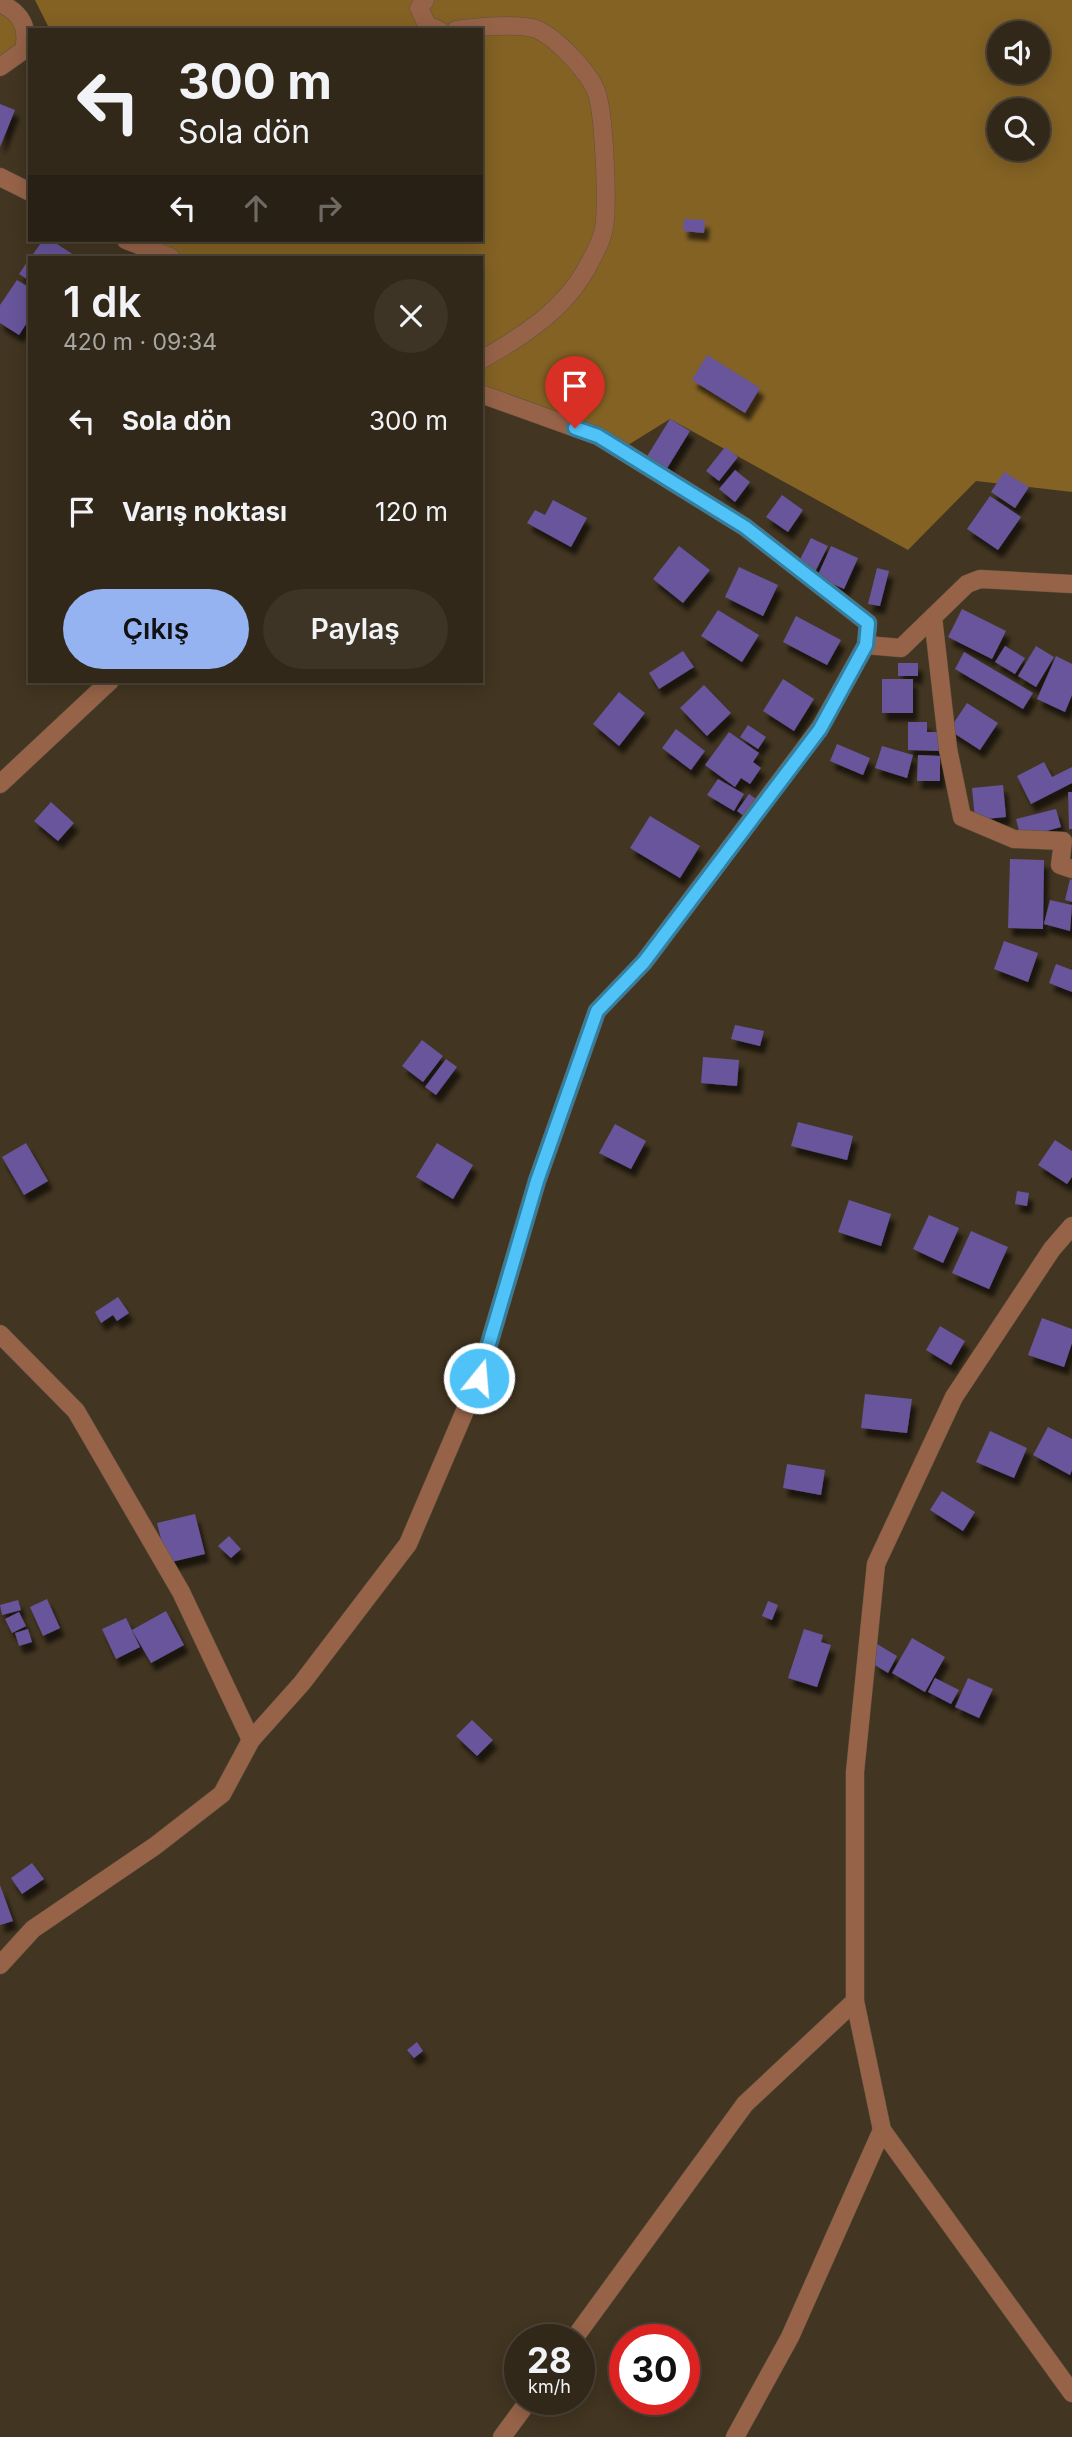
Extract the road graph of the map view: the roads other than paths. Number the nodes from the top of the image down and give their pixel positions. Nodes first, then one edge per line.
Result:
1 (425, 0) edge
2 (0, 3) edge
3 (434, 28) edge
4 (466, 28) edge
5 (0, 67) edge
6 (0, 177) edge
7 (28, 191) edge
8 (131, 242) edge
9 (167, 256) edge
10 (483, 359) edge
11 (483, 395) edge
12 (1072, 584) edge
13 (933, 617) junction
14 (866, 645) junction
15 (108, 683) edge
16 (0, 784) edge
17 (1072, 869) edge
18 (1072, 1226) edge
19 (0, 1334) edge
20 (251, 1740) junction
21 (0, 1965) edge
22 (855, 2000) junction
23 (882, 2130) junction
24 (585, 2324) edge
25 (1072, 2393) edge
26 (518, 2415) edge
27 (502, 2437) edge
28 (736, 2437) edge

1 - 3 street
2 - 5 street
4 - 10 street
6 - 7 street
8 - 9 street
11 - 14 street
12 - 13 street
13 - 14 street
13 - 17 street
14 - 20 street
15 - 16 street
18 - 22 street
19 - 20 street
20 - 21 street
22 - 23 street
22 - 24 street
23 - 25 street
23 - 28 street
26 - 27 street

